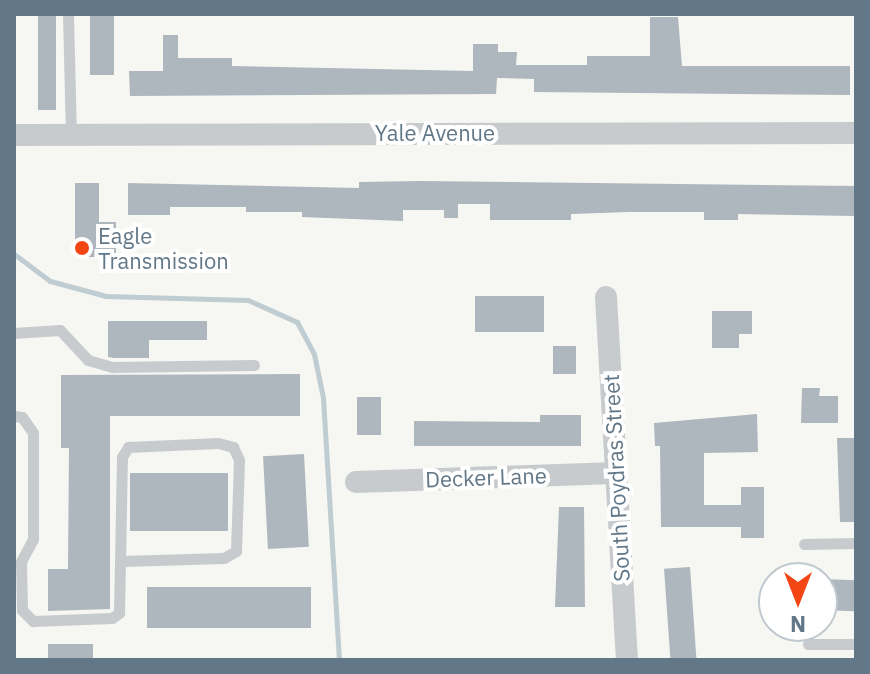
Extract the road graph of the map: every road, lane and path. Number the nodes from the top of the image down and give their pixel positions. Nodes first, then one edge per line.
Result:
1 (68, 14) edge
2 (856, 133) edge
3 (14, 135) edge
4 (71, 135) junction
5 (606, 297) dead end
6 (14, 333) edge
7 (254, 365) dead end
8 (14, 416) edge
9 (615, 473) junction
10 (356, 482) dead end
11 (856, 543) edge
12 (804, 544) dead end
13 (122, 561) junction
14 (18, 562) edge
15 (18, 610) edge
16 (808, 644) dead end
17 (856, 644) edge
18 (627, 660) edge

1 - 4 lane
2 - 4 street, Yale Avenue
3 - 4 street, Yale Avenue
5 - 9 street, South Poydras Street
6 - 7 lane
8 - 14 lane
9 - 10 street, Decker Lane
9 - 18 street, South Poydras Street
11 - 12 lane
13 - 13 lane
13 - 15 lane
14 - 15 lane
16 - 17 lane

